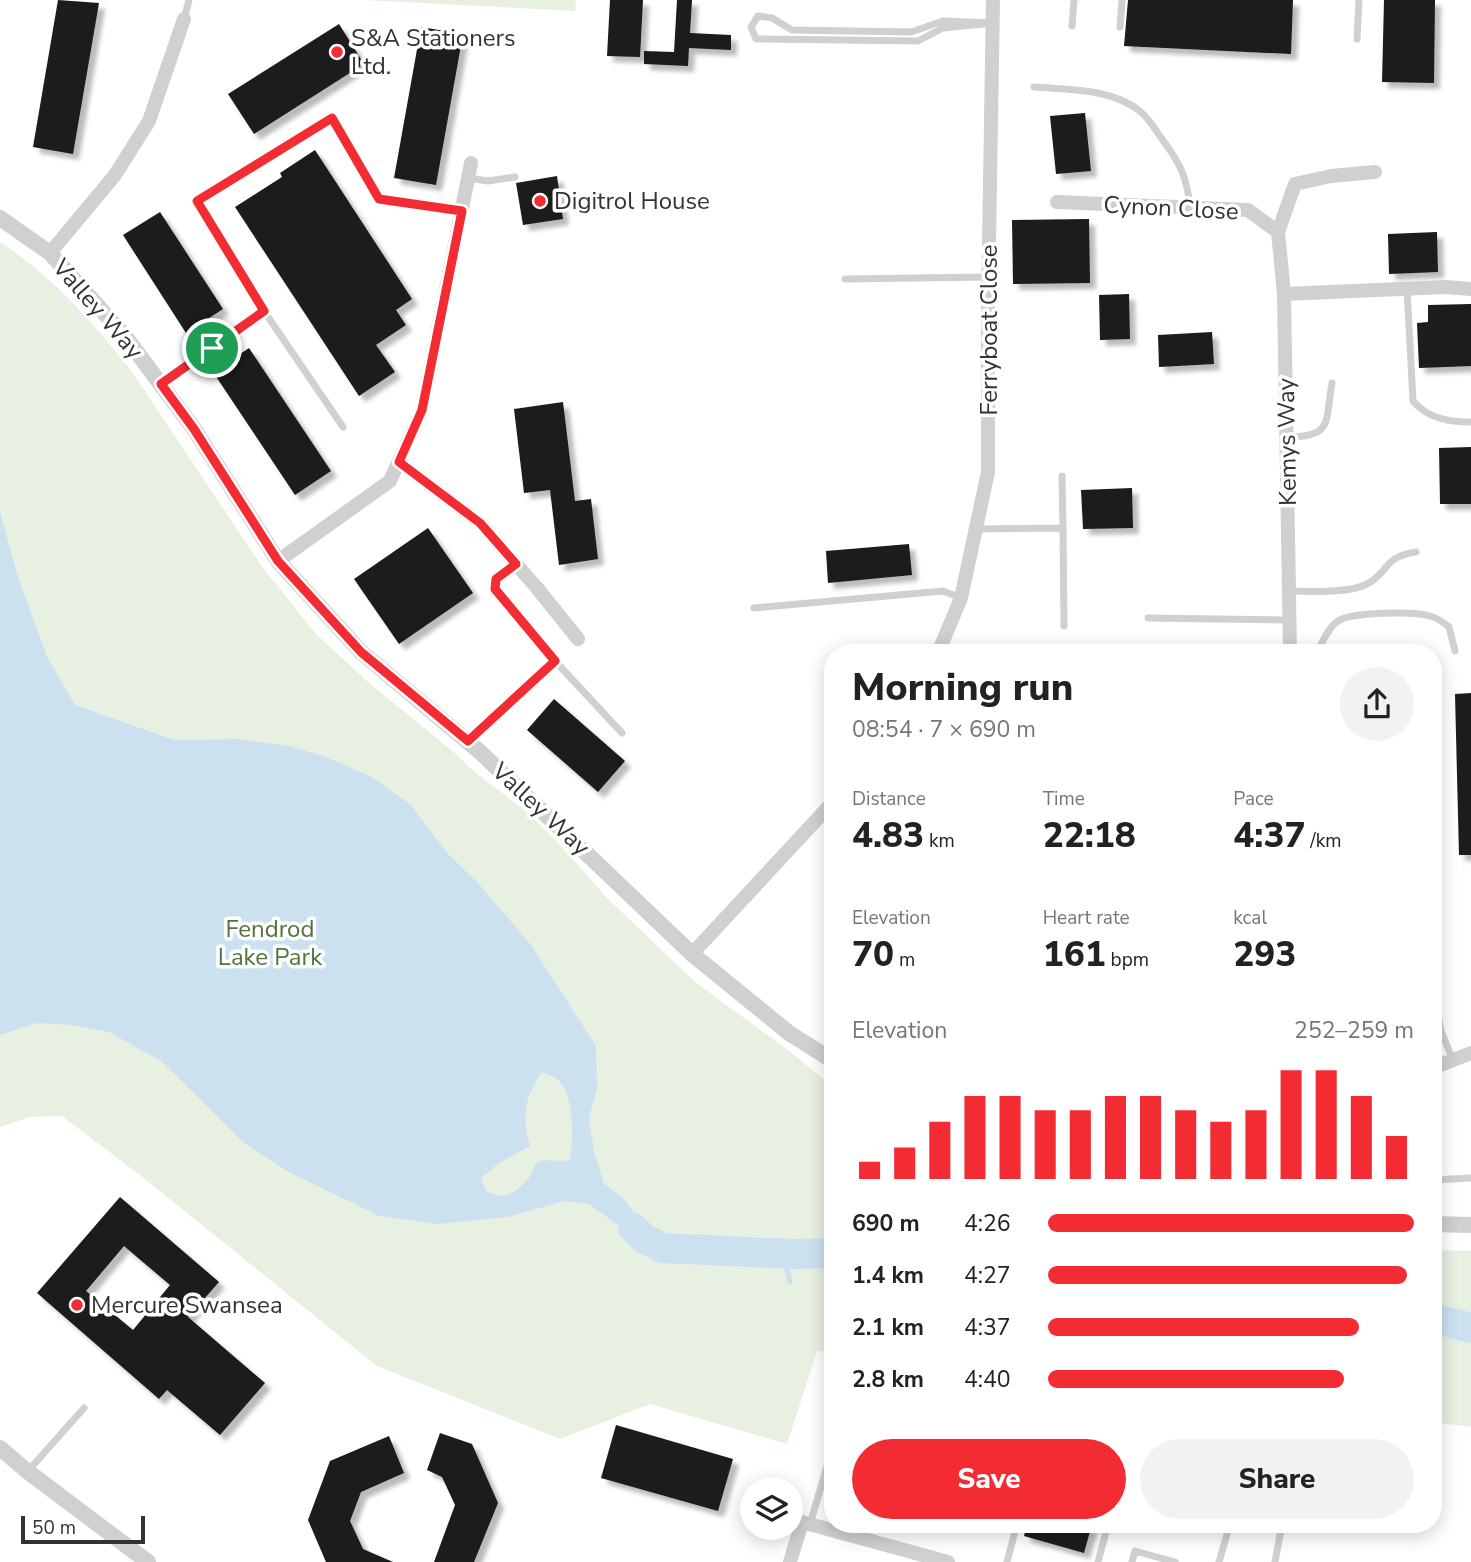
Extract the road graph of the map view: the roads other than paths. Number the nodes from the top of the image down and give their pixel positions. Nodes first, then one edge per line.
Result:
1 (189, 0) edge
2 (993, 0) edge
3 (1074, 0) edge
4 (1122, 0) edge
5 (1359, 0) edge
6 (184, 19) joint
7 (993, 23) junction
8 (1072, 26) dead end
9 (1120, 27) dead end
10 (1357, 39) dead end
11 (1034, 87) dead end
12 (471, 163) dead end
13 (1375, 172) dead end
14 (515, 177) dead end
15 (468, 178) junction
16 (1056, 202) dead end
17 (1190, 208) junction
18 (462, 211) junction
19 (0, 218) edge
20 (1278, 232) junction
21 (50, 253) junction
22 (988, 277) junction
23 (845, 279) dead end
24 (1407, 288) junction
25 (1471, 289) edge
26 (1284, 293) junction
27 (264, 311) junction
28 (1332, 383) dead end
29 (161, 384) junction
30 (1471, 422) edge
31 (343, 427) dead end
32 (1287, 437) junction
33 (399, 462) junction
34 (1062, 476) dead end
35 (1063, 528) junction
36 (978, 529) junction
37 (1416, 552) dead end
38 (278, 561) junction
39 (516, 564) junction
40 (1289, 592) junction
41 (961, 598) junction
42 (754, 608) dead end
43 (1148, 618) dead end
44 (1290, 620) junction
45 (1064, 626) dead end
46 (578, 639) dead end
47 (942, 644) edge
48 (1290, 644) edge
49 (1323, 644) edge
50 (1455, 651) dead end
51 (555, 661) junction
52 (622, 733) dead end
53 (468, 741) junction
54 (824, 812) edge
55 (692, 954) junction
56 (1442, 1029) edge
57 (1471, 1054) edge
58 (824, 1055) edge
59 (1453, 1060) junction
60 (1442, 1064) edge
61 (1471, 1178) edge
62 (1442, 1180) edge
63 (1442, 1224) edge
64 (1471, 1225) edge
65 (84, 1408) dead end
66 (0, 1448) edge
67 (27, 1471) junction
68 (824, 1477) edge
69 (810, 1524) junction
70 (824, 1528) edge
71 (843, 1533) edge
72 (1015, 1533) edge
73 (1106, 1533) edge
74 (1227, 1533) edge
75 (1280, 1533) edge
76 (148, 1562) edge
77 (790, 1562) edge
78 (948, 1562) edge
79 (1007, 1562) edge
80 (1098, 1562) edge
81 (1132, 1562) edge
82 (1175, 1562) edge
83 (1219, 1562) edge
84 (1275, 1562) edge

1 - 6 lane
2 - 7 street, Ferryboat Close
3 - 8 lane
4 - 9 lane
5 - 10 lane
6 - 21 street
7 - 7 lane
7 - 22 street, Ferryboat Close
11 - 17 lane
12 - 15 street
13 - 20 street
14 - 15 lane
15 - 18 street
16 - 17 street, Cynon Close
17 - 20 street, Cynon Close
18 - 27 lane
18 - 33 street
19 - 21 street, Valley Way
20 - 26 street, Kemys Way
21 - 29 street, Valley Way
22 - 23 lane
22 - 36 street, Ferryboat Close
24 - 25 street
24 - 26 street
24 - 30 lane
26 - 32 street, Kemys Way
27 - 29 lane
27 - 31 lane
28 - 32 lane
29 - 38 street, Valley Way
32 - 40 street, Kemys Way
33 - 38 street
33 - 39 street
34 - 35 lane
35 - 36 lane
35 - 45 lane
36 - 41 street, Ferryboat Close
37 - 40 lane
38 - 53 street, Valley Way
39 - 46 street
39 - 51 lane
40 - 44 street, Kemys Way
41 - 42 lane
41 - 47 street, Ferryboat Close
43 - 44 lane
44 - 48 street, Kemys Way
49 - 50 lane
51 - 52 lane
51 - 53 lane
53 - 55 street, Valley Way
54 - 55 street
55 - 58 street, Valley Way
56 - 59 lane
57 - 59 street
59 - 60 street
61 - 62 lane
63 - 64 street
65 - 67 lane
66 - 67 street
67 - 76 street
68 - 69 lane
69 - 70 street
69 - 77 street
71 - 78 street
72 - 79 lane
73 - 80 lane
74 - 83 lane
75 - 84 lane
81 - 82 lane

